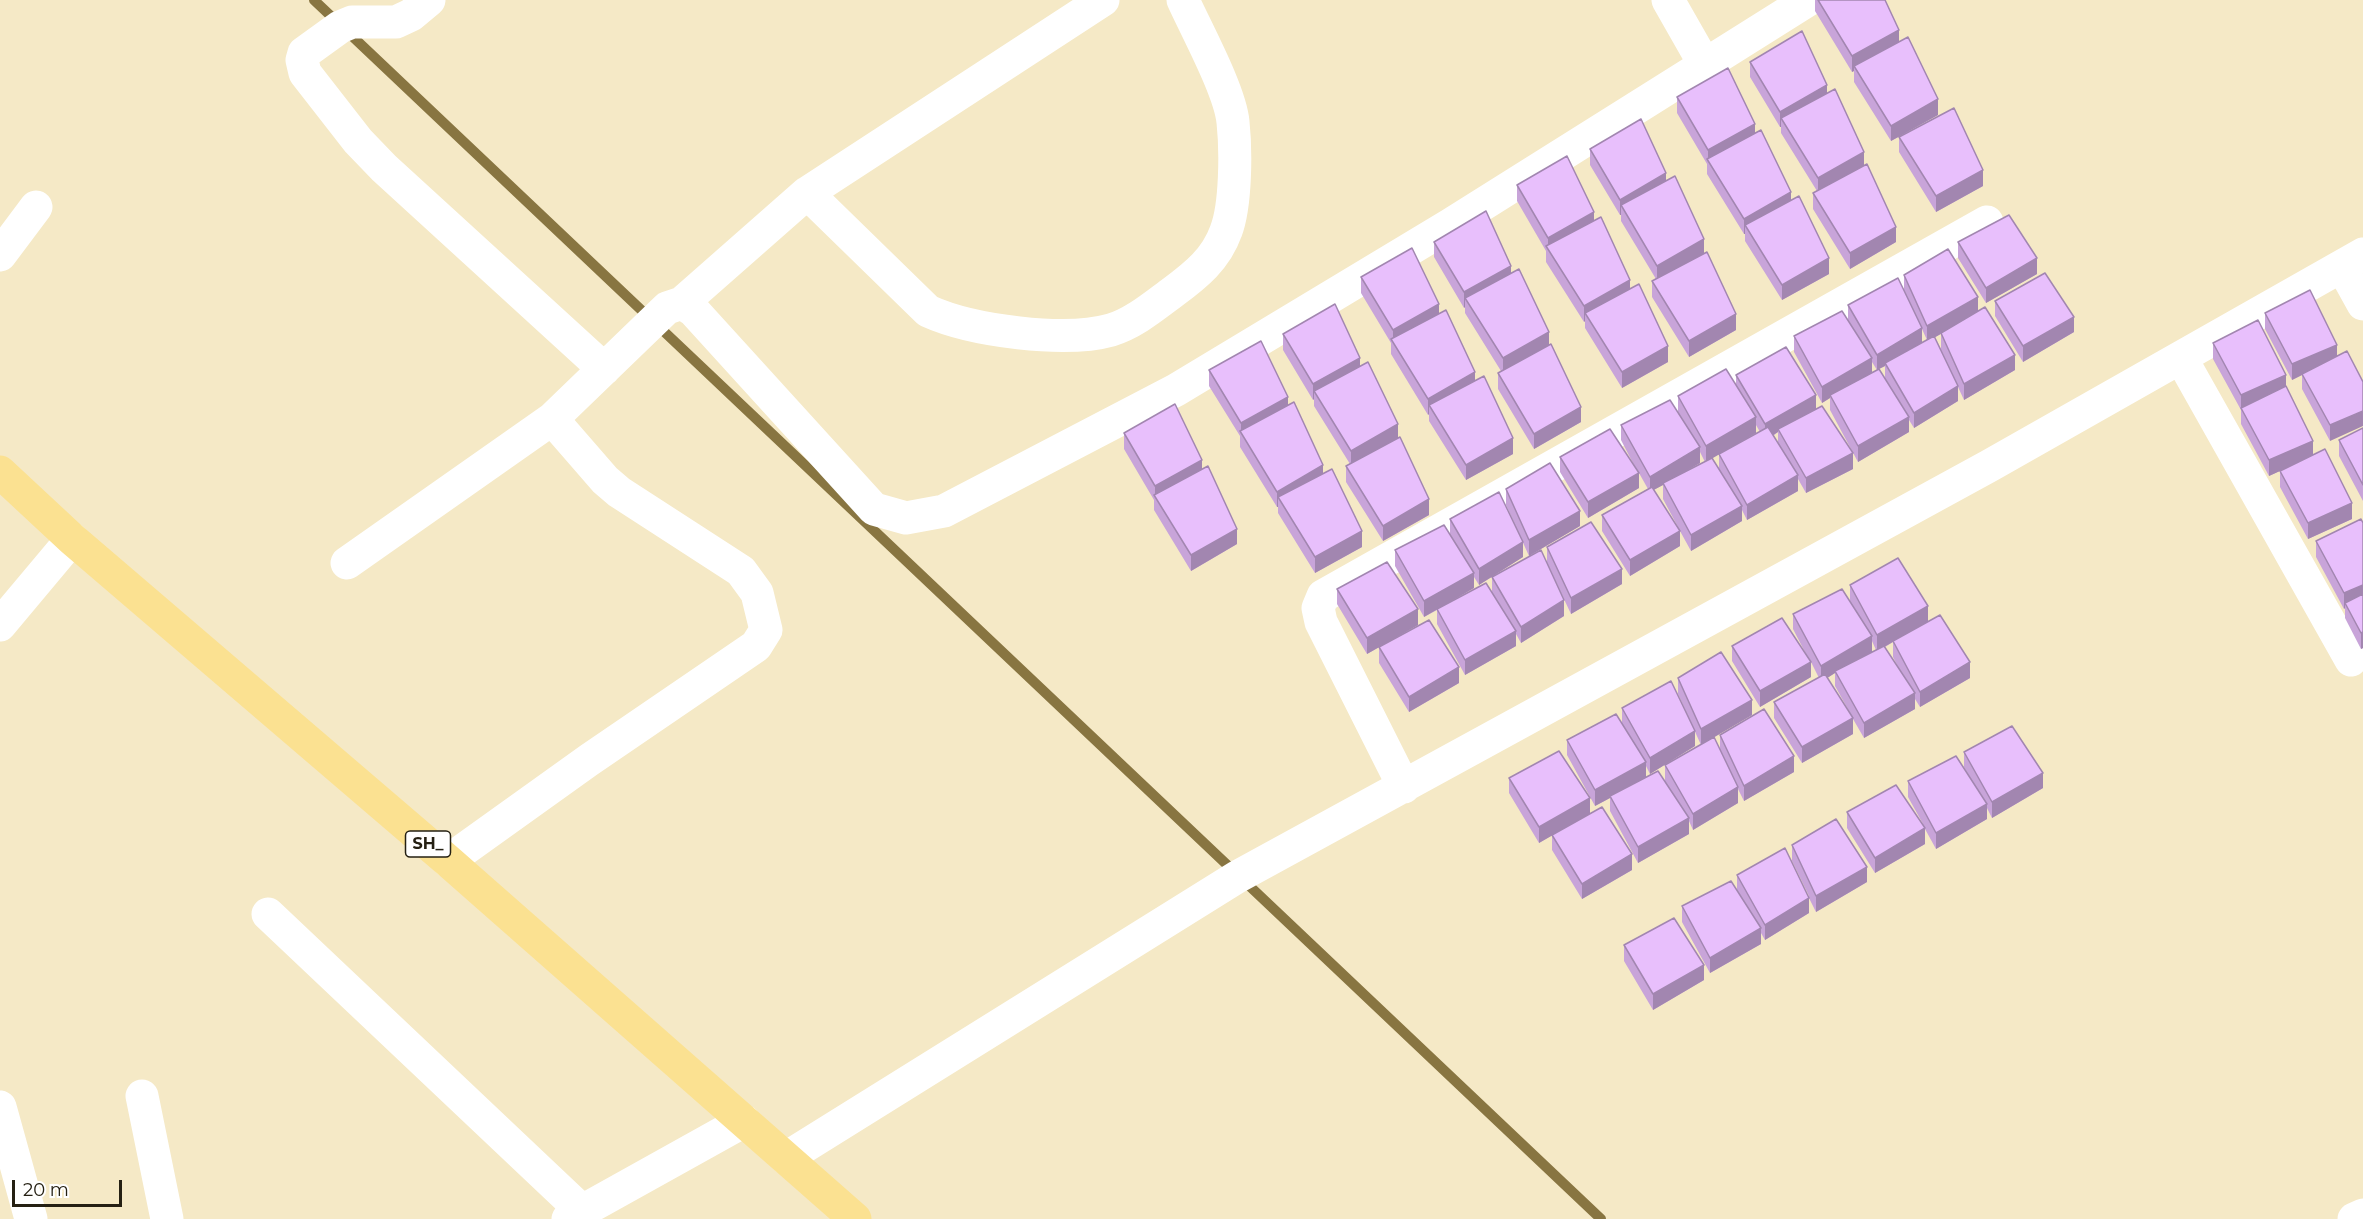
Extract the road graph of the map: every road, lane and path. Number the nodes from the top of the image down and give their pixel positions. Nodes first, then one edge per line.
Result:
1 (429, 0) edge
2 (1103, 0) edge
3 (1183, 0) edge
4 (1668, 0) edge
5 (1808, 0) edge
6 (1705, 64) junction
7 (807, 193) junction
8 (36, 207) dead end
9 (1986, 222) dead end
10 (0, 255) edge
11 (2352, 260) edge
12 (2363, 304) edge
13 (675, 305) junction
14 (2181, 358) junction
15 (611, 362) junction
16 (552, 419) junction
17 (0, 472) edge
18 (72, 539) junction
19 (347, 563) dead end
20 (0, 625) edge
21 (2351, 660) dead end
22 (1404, 787) junction
23 (448, 861) junction
24 (268, 914) dead end
25 (142, 1096) dead end
26 (0, 1107) edge
27 (744, 1121) junction
28 (786, 1158) junction
29 (575, 1215) edge
30 (2363, 1215) edge
31 (31, 1219) edge
32 (167, 1219) edge
33 (855, 1219) edge
34 (2354, 1219) edge

1 - 15 street
2 - 7 street
3 - 7 street
4 - 6 street
5 - 6 street
6 - 13 street
7 - 13 street
8 - 10 street
9 - 22 street
11 - 12 street
11 - 14 street
13 - 15 street
14 - 21 street
14 - 22 street
15 - 16 street
16 - 19 street
16 - 23 street
17 - 18 main road, SH_
18 - 20 street
18 - 23 main road, SH_
22 - 28 street
23 - 27 main road, SH_
24 - 29 street
25 - 32 street
26 - 31 street
27 - 28 main road, SH_
27 - 29 street
28 - 33 main road, SH_
30 - 34 street

